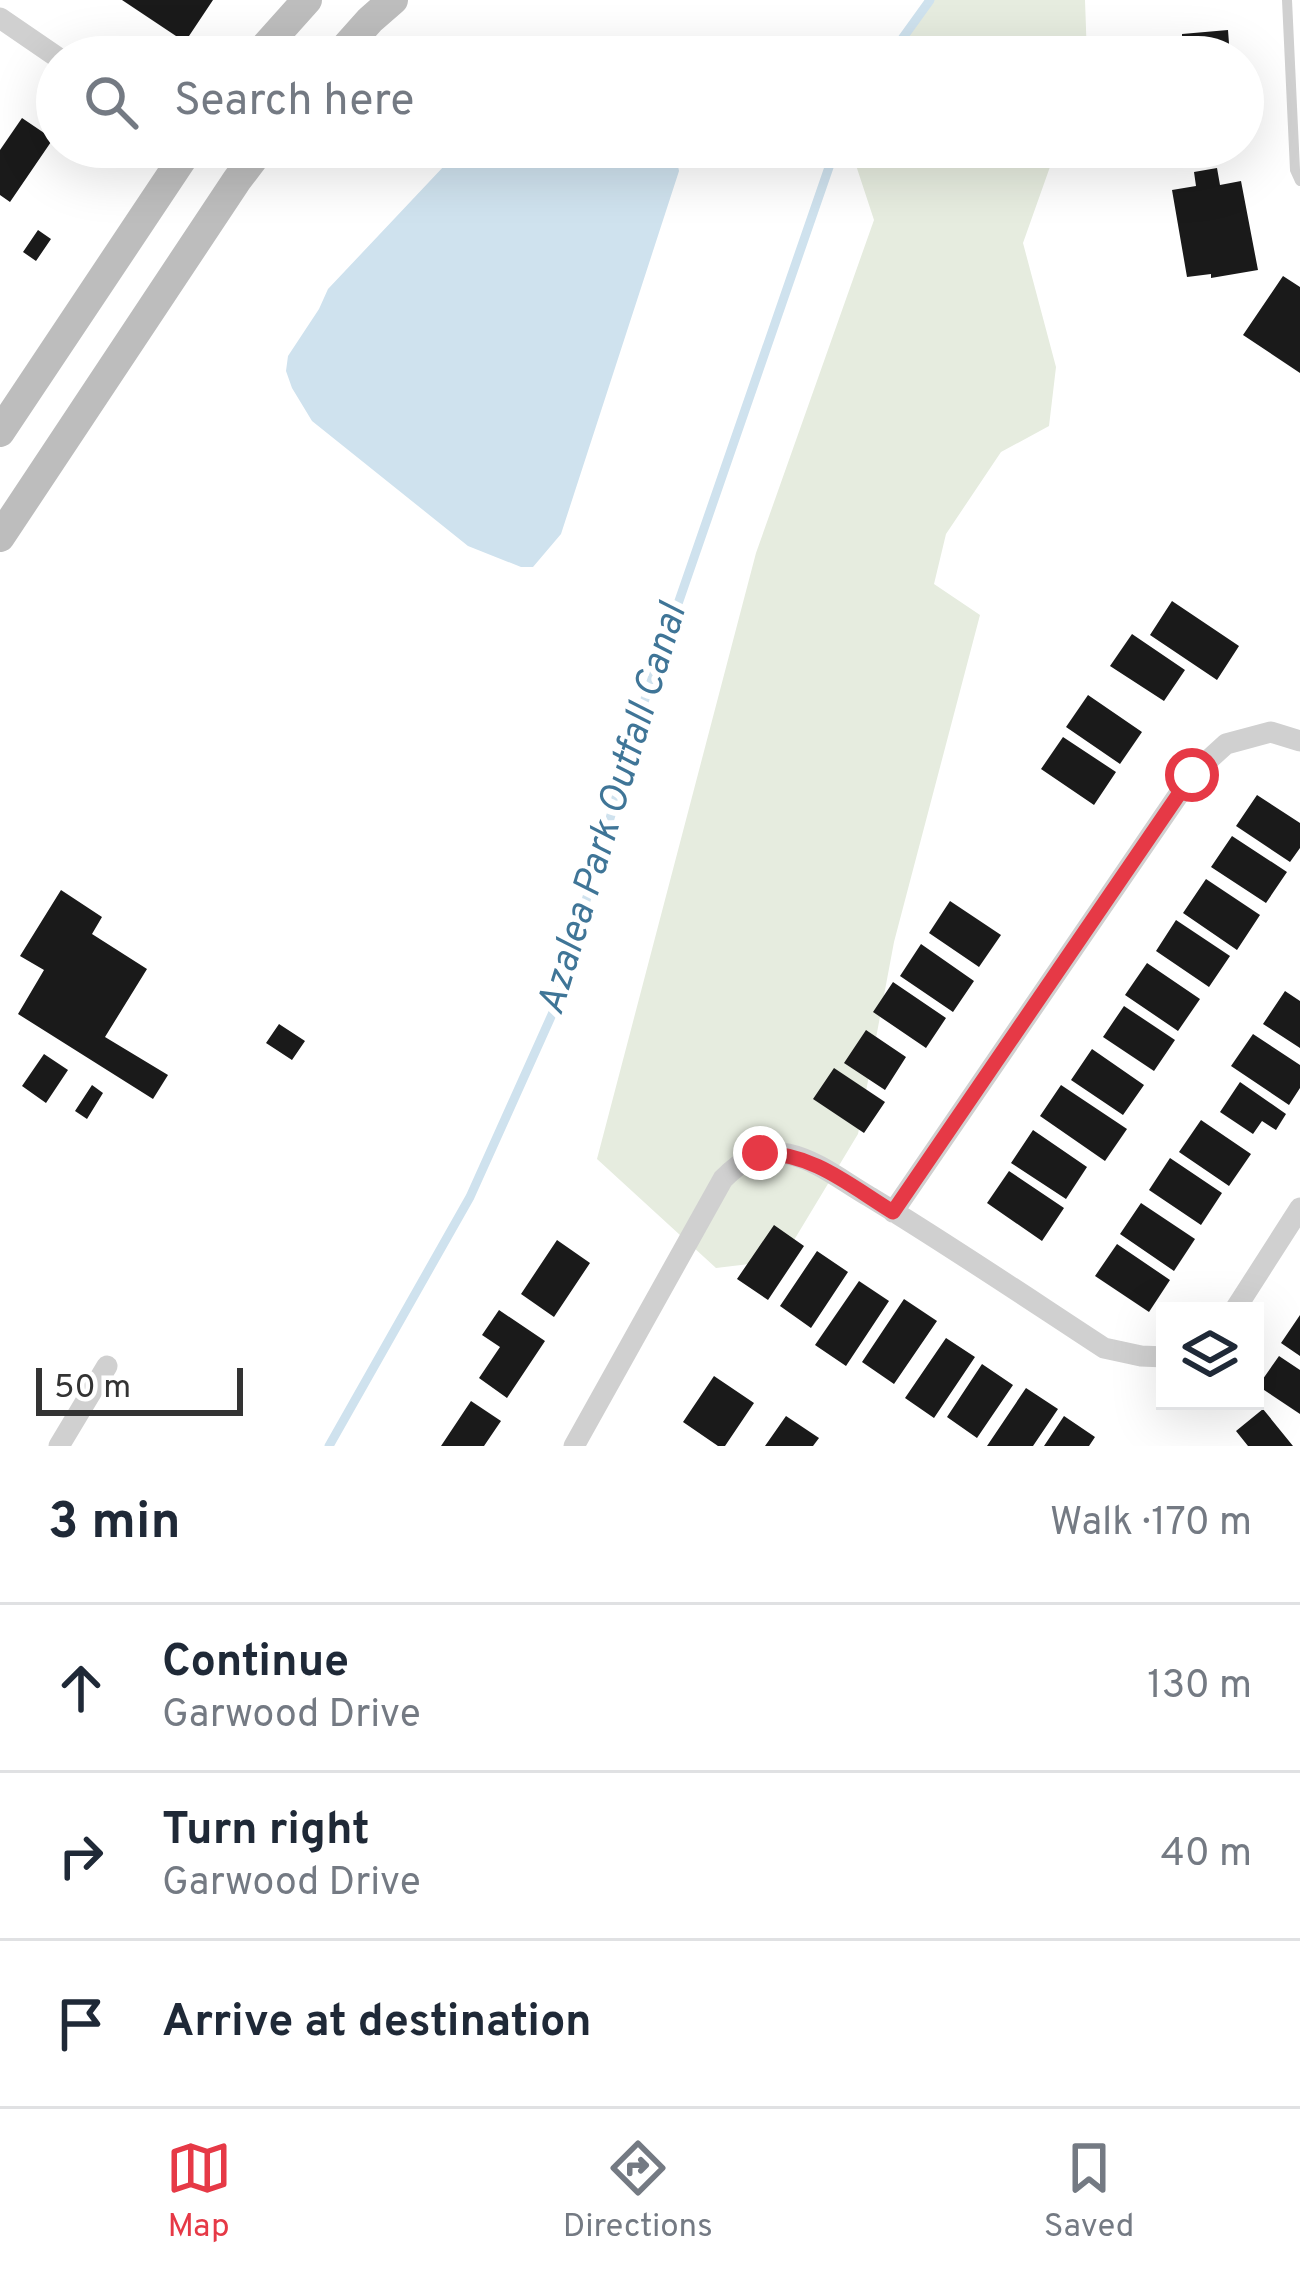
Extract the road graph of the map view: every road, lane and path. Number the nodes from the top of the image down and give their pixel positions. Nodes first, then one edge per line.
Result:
1 (307, 0) edge
2 (393, 0) edge
3 (1287, 0) edge
4 (1, 22) edge
5 (275, 36) edge
6 (356, 36) edge
7 (36, 44) edge
8 (175, 168) edge
9 (246, 168) edge
10 (1300, 182) edge
11 (0, 432) edge
12 (0, 537) edge
13 (1300, 741) edge
14 (1300, 1208) edge
15 (893, 1212) junction
16 (1240, 1302) edge
17 (1156, 1357) edge
18 (107, 1366) dead end
19 (579, 1444) edge
20 (59, 1446) edge

1 - 5 main road
2 - 6 main road
3 - 10 lane
4 - 7 street
8 - 11 main road
9 - 12 main road
13 - 15 street
14 - 16 street
15 - 17 street
15 - 19 street
18 - 20 street

